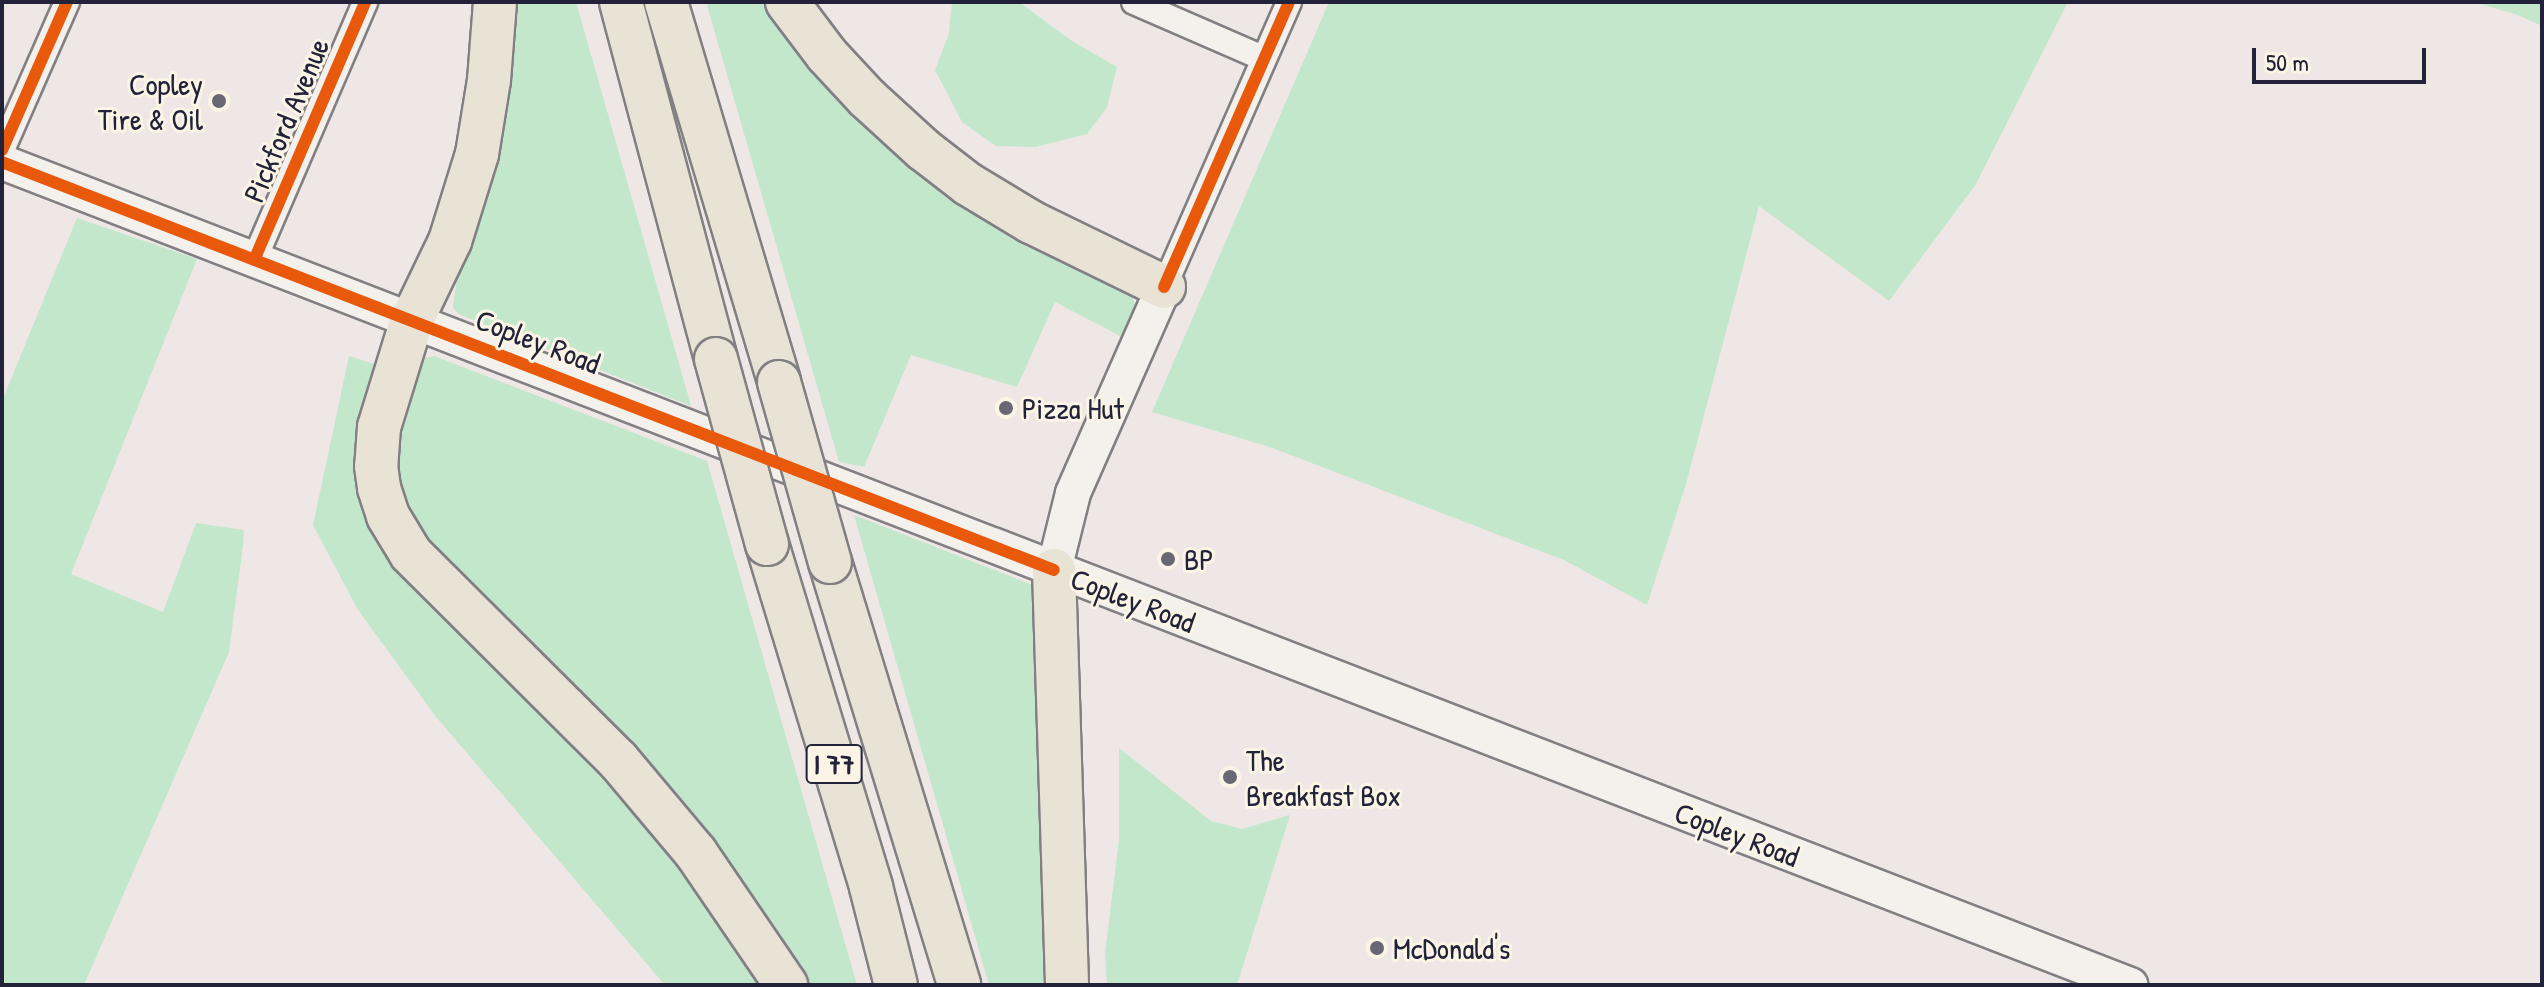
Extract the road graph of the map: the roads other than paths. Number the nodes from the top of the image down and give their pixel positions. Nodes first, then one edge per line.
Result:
1 (67, 2) edge
2 (365, 2) edge
3 (495, 2) edge
4 (621, 2) edge
5 (666, 2) edge
6 (787, 2) edge
7 (1134, 2) edge
8 (1289, 2) edge
9 (1263, 58) junction
10 (2, 150) edge
11 (2, 162) edge
12 (255, 258) junction
13 (1164, 287) junction
14 (412, 320) junction
15 (1054, 570) junction
16 (786, 985) edge
17 (896, 985) edge
18 (959, 985) edge
19 (1067, 985) edge
20 (2130, 985) edge

1 - 10 street
2 - 12 street, Pickford Avenue
3 - 14 highway
4 - 17 highway, I 77, bridge
5 - 18 highway, I 77, bridge
6 - 13 highway
7 - 9 street
8 - 9 street
9 - 13 street
11 - 12 main road, Copley Road
12 - 14 main road, Copley Road
13 - 15 main road
14 - 15 main road, Copley Road
14 - 16 highway
15 - 19 highway
15 - 20 main road, Copley Road

